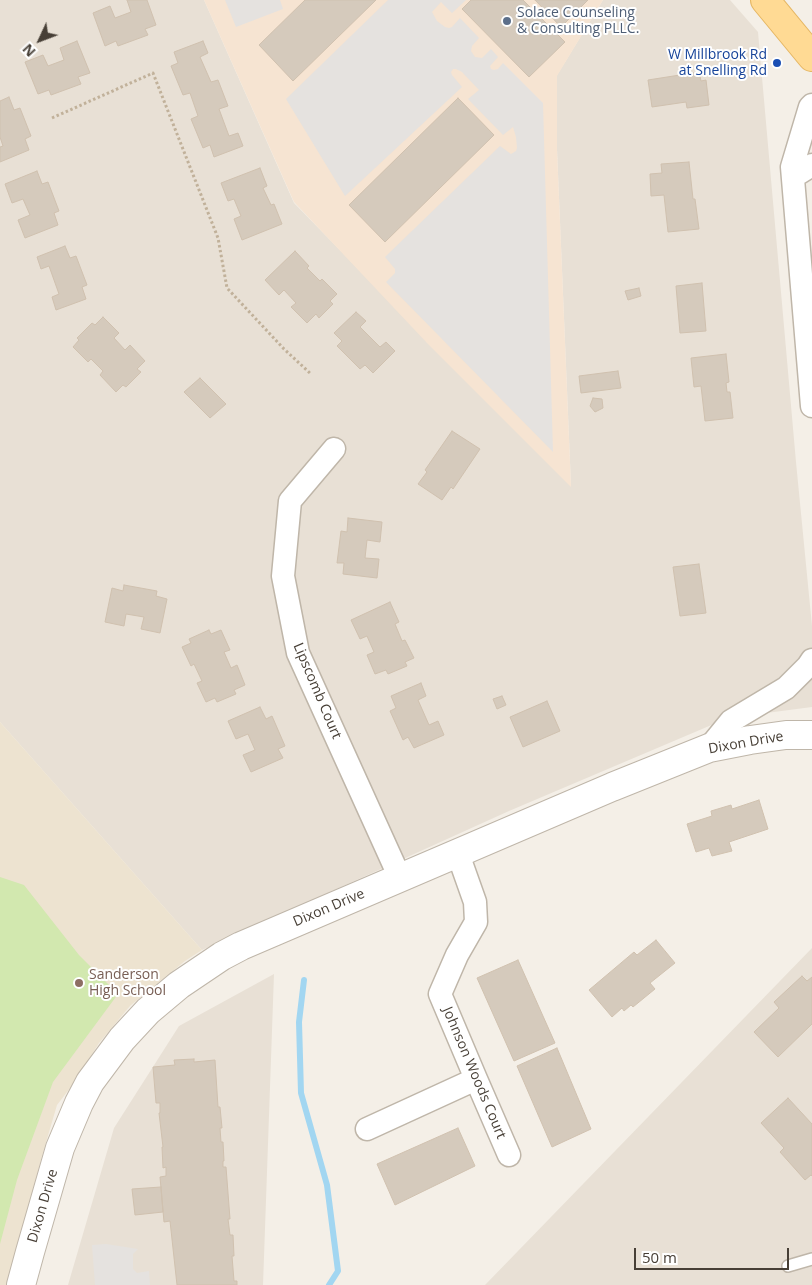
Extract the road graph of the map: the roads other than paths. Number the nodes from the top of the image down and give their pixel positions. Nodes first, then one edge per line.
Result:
1 (765, 0) edge
2 (812, 57) edge
3 (812, 105) edge
4 (812, 165) edge
5 (793, 177) junction
6 (812, 406) edge
7 (334, 449) dead end
8 (812, 660) edge
9 (812, 735) edge
10 (709, 748) junction
11 (458, 854) junction
12 (400, 878) junction
13 (476, 1079) junction
14 (367, 1129) dead end
15 (509, 1155) dead end
16 (812, 1259) edge
17 (788, 1266) dead end
18 (21, 1285) edge

1 - 2 main road
3 - 5 street
4 - 5 street
5 - 6 street
7 - 12 street, Lipscomb Court
8 - 10 street
9 - 10 street, Dixon Drive
10 - 11 street, Dixon Drive
11 - 12 street, Dixon Drive
11 - 13 street, Johnson Woods Court
12 - 18 street, Dixon Drive
13 - 14 street
13 - 15 street, Johnson Woods Court
16 - 17 lane

